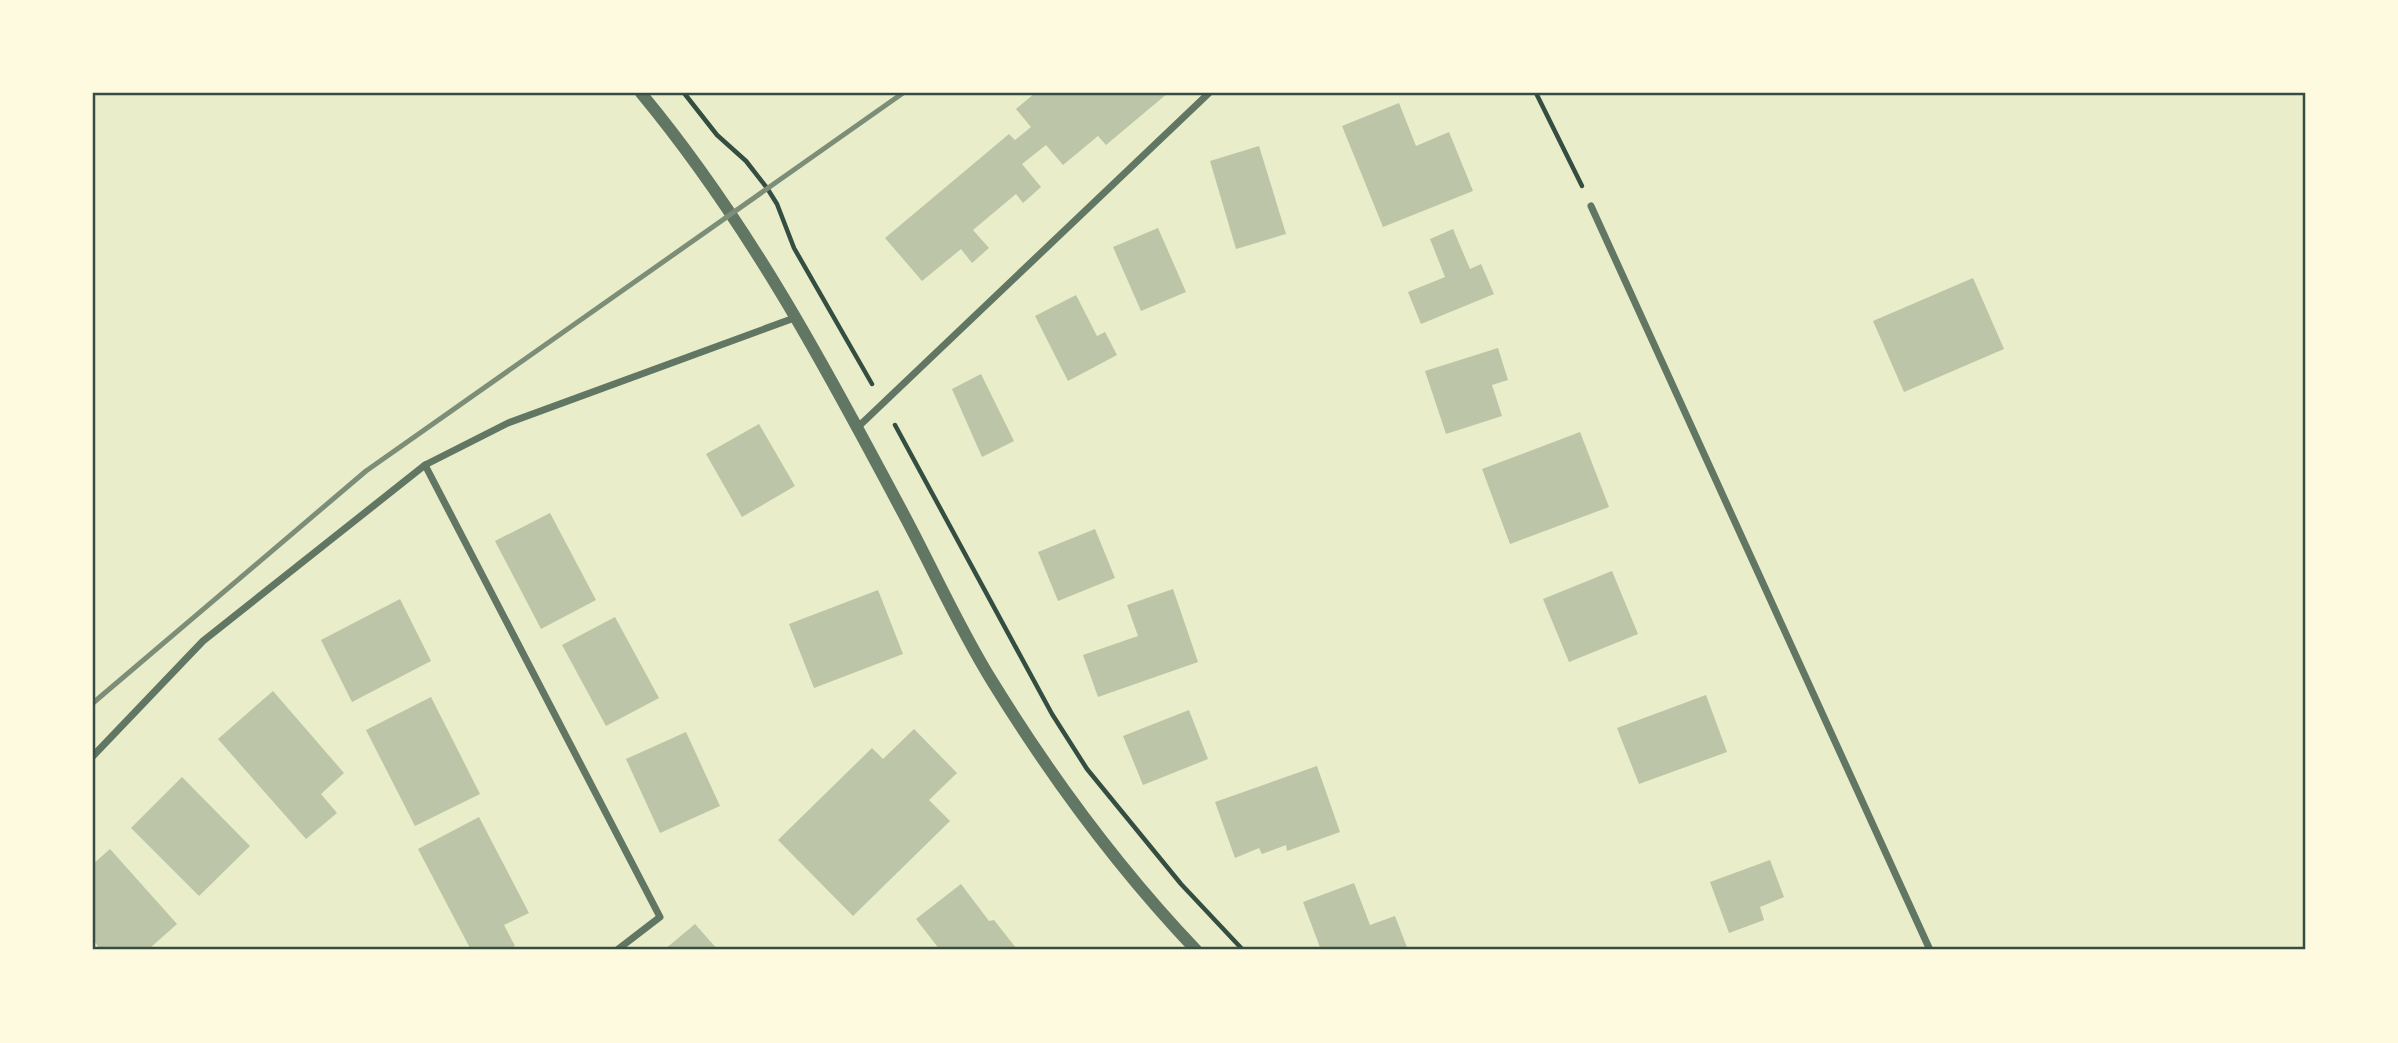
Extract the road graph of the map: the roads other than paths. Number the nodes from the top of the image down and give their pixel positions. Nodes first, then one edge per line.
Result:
1 (641, 93) edge
2 (1209, 93) edge
3 (1591, 206) road end
4 (798, 317) junction
5 (858, 427) junction
6 (425, 465) junction
7 (93, 756) edge
8 (617, 950) edge
9 (1196, 950) edge
10 (1930, 950) edge

1 - 4 street
2 - 5 street
3 - 10 street
4 - 5 street
4 - 6 street
5 - 9 street
6 - 7 street
6 - 8 street

